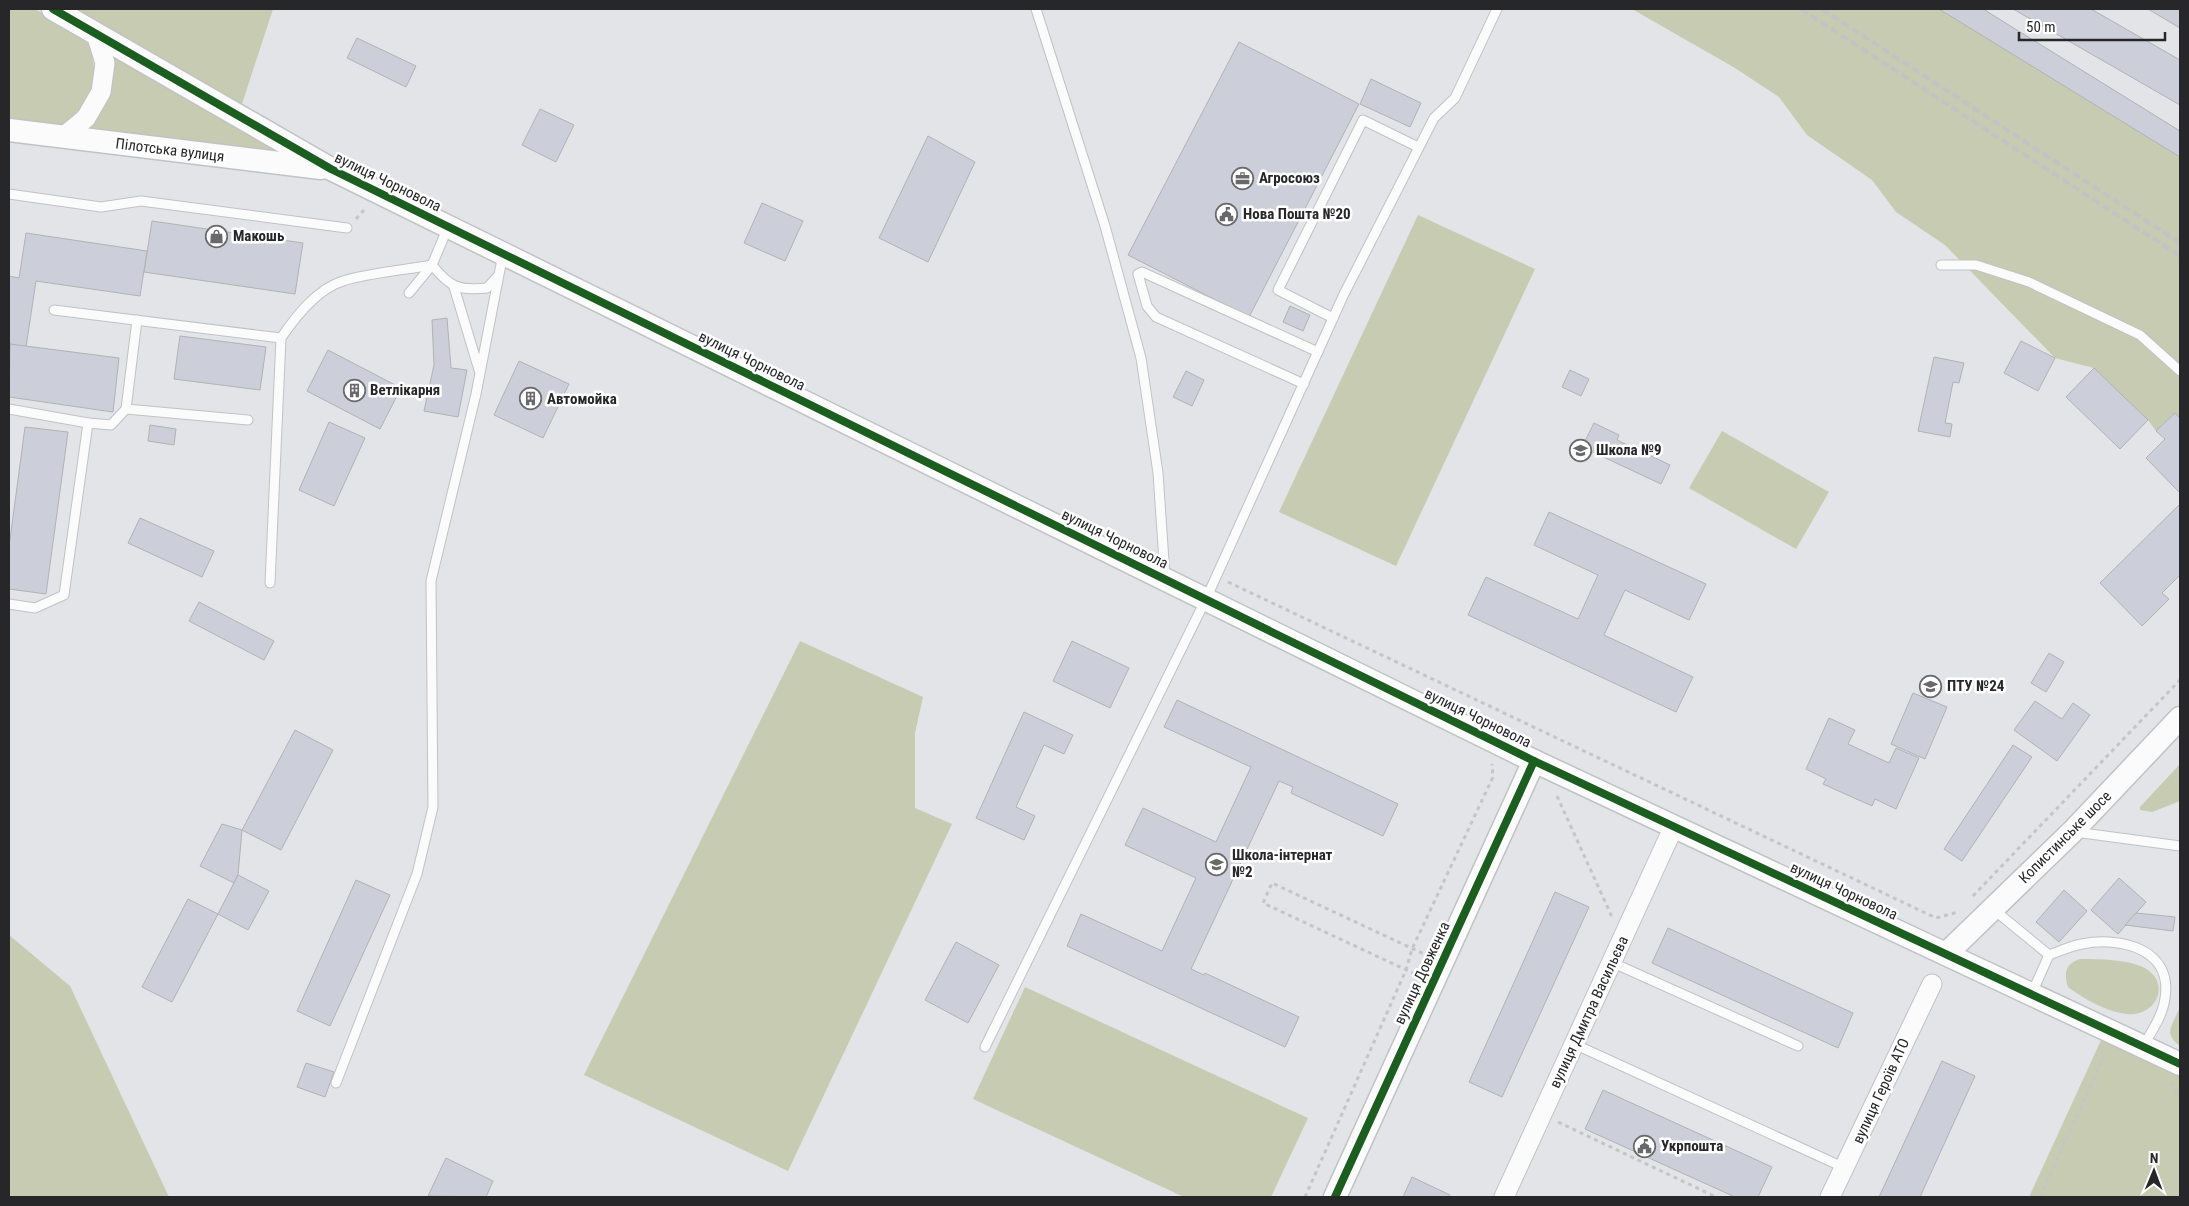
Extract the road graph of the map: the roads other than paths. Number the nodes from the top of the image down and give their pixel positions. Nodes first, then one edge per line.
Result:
1 (53, 9) edge
2 (1036, 9) edge
3 (1497, 9) edge
4 (96, 34) junction
5 (9, 130) edge
6 (62, 137) junction
7 (1418, 147) junction
8 (332, 169) junction
9 (9, 194) edge
10 (448, 227) junction
11 (347, 228) road end
12 (503, 254) junction
13 (432, 265) junction
14 (1942, 265) dead end
15 (498, 276) junction
16 (454, 287) junction
17 (410, 293) dead end
18 (54, 310) dead end
19 (1333, 318) junction
20 (137, 320) junction
21 (281, 338) junction
22 (1318, 352) junction
23 (2180, 370) edge
24 (480, 372) junction
25 (1304, 384) junction
26 (9, 409) edge
27 (126, 409) junction
28 (248, 420) dead end
29 (88, 422) junction
30 (1165, 579) junction
31 (270, 583) dead end
32 (1206, 599) junction
33 (9, 604) edge
34 (2180, 718) edge
35 (1534, 761) junction
36 (1674, 826) junction
37 (2073, 832) junction
38 (2180, 846) edge
39 (1992, 909) junction
40 (1946, 954) junction
41 (2049, 954) junction
42 (1612, 962) junction
43 (1932, 984) dead end
44 (2032, 995) junction
45 (1574, 1044) junction
46 (1798, 1046) dead end
47 (985, 1047) dead end
48 (2143, 1047) junction
49 (2173, 1070) edge
50 (336, 1083) dead end
51 (1844, 1168) junction
52 (1335, 1197) edge
53 (1504, 1197) edge
54 (1830, 1197) edge

1 - 4 street, вулиця Чорновола
2 - 30 lane
3 - 7 lane
4 - 6 street
4 - 8 street, вулиця Чорновола
5 - 6 street, Пілотська вулиця
6 - 8 street, Пілотська вулиця
7 - 19 lane
7 - 19 lane
8 - 10 street, вулиця Чорновола
9 - 11 lane
10 - 12 street, вулиця Чорновола
10 - 13 lane
12 - 15 lane
12 - 30 street, вулиця Чорновола
13 - 16 lane
13 - 17 lane
13 - 21 lane
14 - 23 lane
15 - 16 lane
15 - 24 lane
16 - 24 lane
18 - 20 lane
19 - 22 lane
20 - 21 lane
20 - 27 lane
21 - 31 lane
22 - 25 lane
22 - 25 lane
24 - 50 lane
25 - 32 lane
26 - 29 lane
27 - 28 lane
27 - 29 lane
29 - 33 lane
30 - 32 street, вулиця Чорновола
32 - 35 street, вулиця Чорновола
32 - 47 lane
34 - 37 street, Копистинське шосе
35 - 36 street, вулиця Чорновола
35 - 52 street, вулиця Довженка
36 - 40 street, вулиця Чорновола
36 - 42 street, вулиця Дмитра Васильєва
37 - 38 lane
37 - 39 street, Копистинське шосе
39 - 40 street, Копистинське шосе
39 - 41 lane
40 - 44 street, вулиця Чорновола
41 - 44 lane
41 - 48 lane
42 - 45 street, вулиця Дмитра Васильєва
42 - 46 lane
43 - 51 street, вулиця Героїв АТО
44 - 48 street, вулиця Чорновола
45 - 51 lane
45 - 53 street, вулиця Дмитра Васильєва
48 - 49 street, вулиця Чорновола
51 - 54 street, вулиця Героїв АТО

